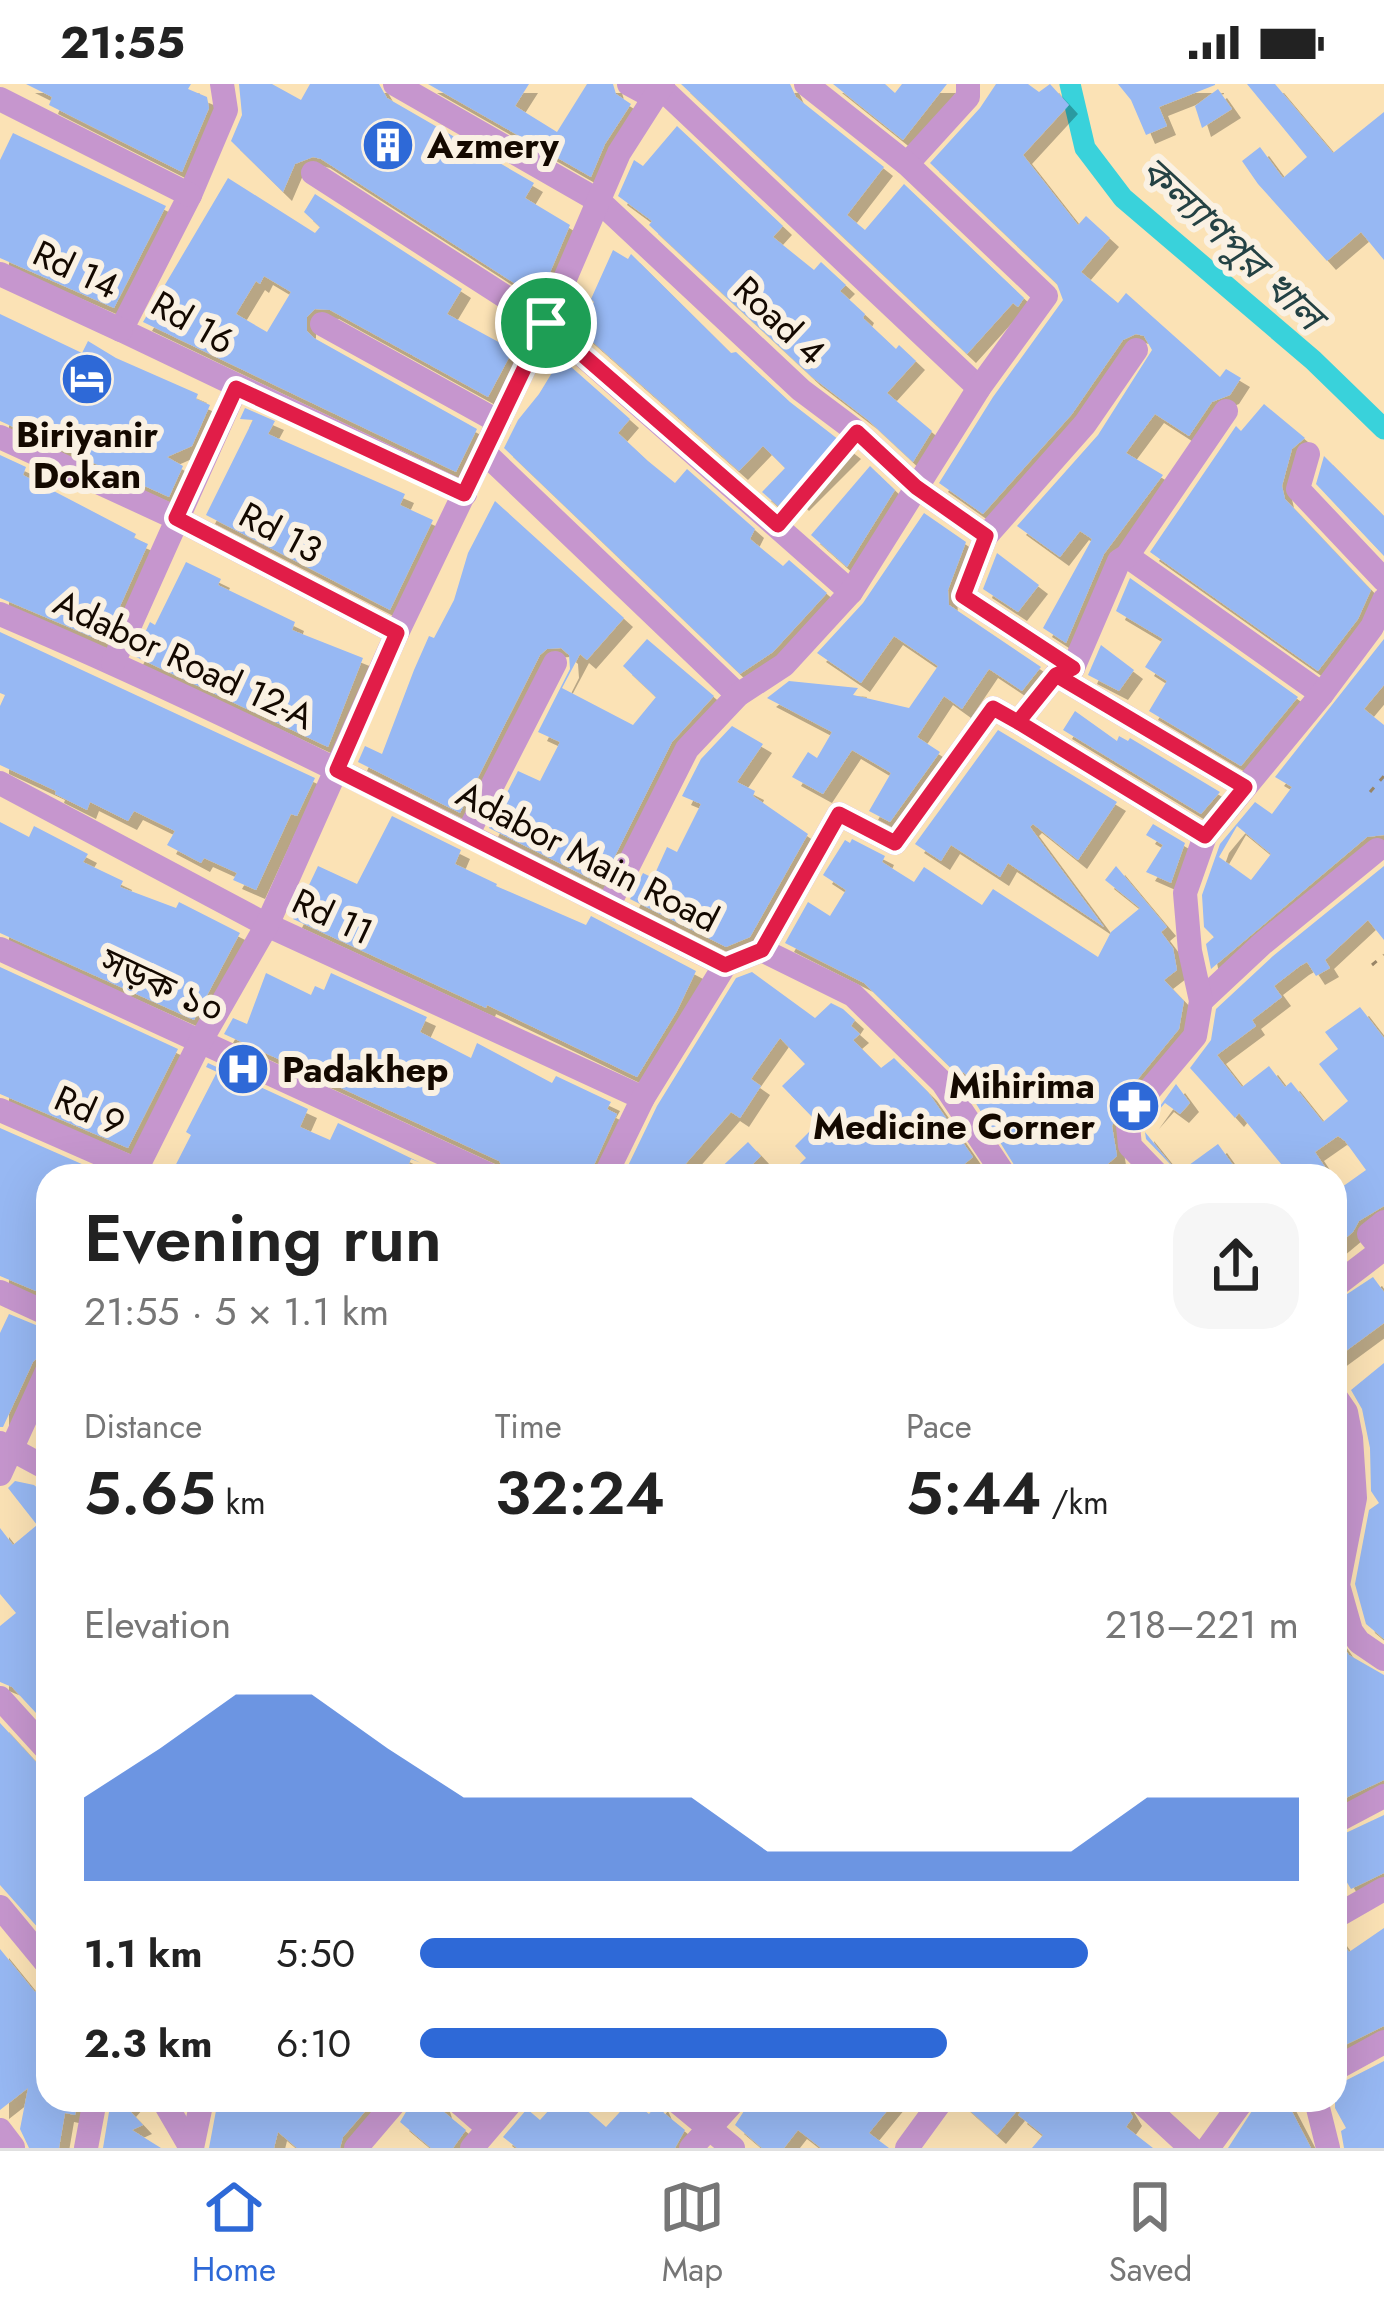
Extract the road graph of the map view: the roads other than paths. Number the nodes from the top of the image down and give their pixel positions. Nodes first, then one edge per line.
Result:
1 (222, 84) edge
2 (395, 84) edge
3 (629, 84) edge
4 (806, 84) edge
5 (968, 84) edge
6 (659, 90) edge
7 (0, 99) edge
8 (907, 164) junction
9 (313, 173) dead end
10 (190, 195) junction
11 (598, 201) junction
12 (0, 274) edge
13 (546, 323) junction
14 (322, 324) dead end
15 (121, 330) junction
16 (1136, 350) dead end
17 (236, 388) junction
18 (979, 388) junction
19 (1226, 411) dead end
20 (499, 422) junction
21 (0, 437) edge
22 (486, 454) junction
23 (1308, 454) dead end
24 (916, 487) junction
25 (464, 494) junction
26 (176, 518) junction
27 (986, 536) junction
28 (1127, 556) junction
29 (1384, 580) edge
30 (851, 592) junction
31 (1384, 600) edge
32 (0, 614) edge
33 (397, 633) junction
34 (113, 663) junction
35 (555, 663) dead end
36 (1064, 672) junction
37 (1322, 694) junction
38 (738, 695) junction
39 (1018, 722) junction
40 (337, 770) junction
41 (0, 783) edge
42 (1245, 787) junction
43 (466, 836) junction
44 (1205, 836) junction
45 (1377, 850) dead end
46 (608, 906) junction
47 (267, 925) junction
48 (0, 949) edge
49 (762, 950) junction
50 (725, 965) junction
51 (1201, 1001) junction
52 (200, 1042) junction
53 (644, 1098) junction
54 (0, 1110) edge
55 (118, 1164) edge
56 (145, 1164) edge
57 (467, 1164) edge
58 (610, 1164) edge
59 (997, 1164) edge
60 (1147, 1164) edge
61 (1384, 1222) edge
62 (1347, 1277) edge
63 (0, 1292) edge
64 (36, 1308) edge
65 (36, 1391) edge
66 (1347, 1416) edge
67 (6, 1446) edge
68 (36, 1462) edge
69 (0, 1474) edge
70 (1347, 1539) edge
71 (1347, 1617) edge
72 (1384, 1659) edge
73 (0, 1697) edge
74 (36, 1738) edge
75 (1384, 1796) edge
76 (1347, 1816) edge
77 (1384, 1889) edge
78 (0, 1907) edge
79 (1347, 1910) edge
80 (36, 1950) edge
81 (1384, 2042) edge
82 (1347, 2062) edge
83 (93, 2112) edge
84 (170, 2112) edge
85 (200, 2112) edge
86 (387, 2112) edge
87 (464, 2112) edge
88 (503, 2112) edge
89 (691, 2112) edge
90 (725, 2112) edge
91 (933, 2112) edge
92 (1152, 2112) edge
93 (1234, 2112) edge
94 (1319, 2112) edge
95 (712, 2128) junction
96 (0, 2130) edge
97 (480, 2138) edge
98 (13, 2146) edge
99 (86, 2148) edge
100 (192, 2148) edge
101 (356, 2148) edge
102 (692, 2148) edge
103 (733, 2148) edge
104 (907, 2148) edge
105 (1191, 2148) edge
106 (1208, 2148) edge
107 (1328, 2148) edge

1 - 10 street, Rd 16
2 - 11 street, Road 4
3 - 6 street
4 - 8 street
5 - 8 street
6 - 11 street
6 - 18 street
7 - 10 street
8 - 18 street
9 - 13 street
10 - 15 street, Rd 16
11 - 13 street
11 - 24 street, Road 4
12 - 15 street, Rd 14
13 - 20 street
13 - 30 street
14 - 20 street
15 - 17 street, Rd 16
16 - 27 street
17 - 25 street, Rd 16
17 - 26 street
18 - 24 street
19 - 28 street
20 - 22 street
21 - 26 street, Rd 13
22 - 25 street
22 - 38 street
23 - 29 street
24 - 27 street, Road 4
24 - 30 street
25 - 33 street
26 - 33 street, Rd 13
26 - 34 street
27 - 36 street
28 - 36 street
28 - 37 street
30 - 38 street
31 - 37 street
32 - 34 street, Adabor Road 12-A
33 - 40 street
34 - 40 street, Adabor Road 12-A
35 - 43 street
36 - 39 street
36 - 42 street
37 - 42 street
38 - 46 street
39 - 44 street
39 - 49 street
40 - 43 street, Adabor Main Road
40 - 47 street
41 - 47 street, Rd 11
42 - 44 street
43 - 46 street, Adabor Main Road
44 - 51 street
45 - 51 street
46 - 50 street, Adabor Main Road
47 - 52 street
47 - 53 street, Rd 11
48 - 52 street, সড়ক ১০
49 - 50 street, Adabor Main Road
49 - 59 street
50 - 53 street
51 - 60 street
52 - 56 street
52 - 57 street, সড়ক ১০
53 - 58 street
54 - 55 street, Rd 9
61 - 62 street
63 - 64 street
65 - 67 street
66 - 70 street
67 - 68 street
67 - 69 street
71 - 72 street
73 - 74 street
75 - 76 street
77 - 79 street
78 - 80 street
81 - 82 street
83 - 99 street
84 - 100 street
85 - 100 street
86 - 101 street
87 - 97 street
88 - 97 street
89 - 95 street
90 - 95 street
91 - 104 street
92 - 105 street
93 - 106 street
94 - 107 street
95 - 102 street
95 - 103 street
96 - 98 street

